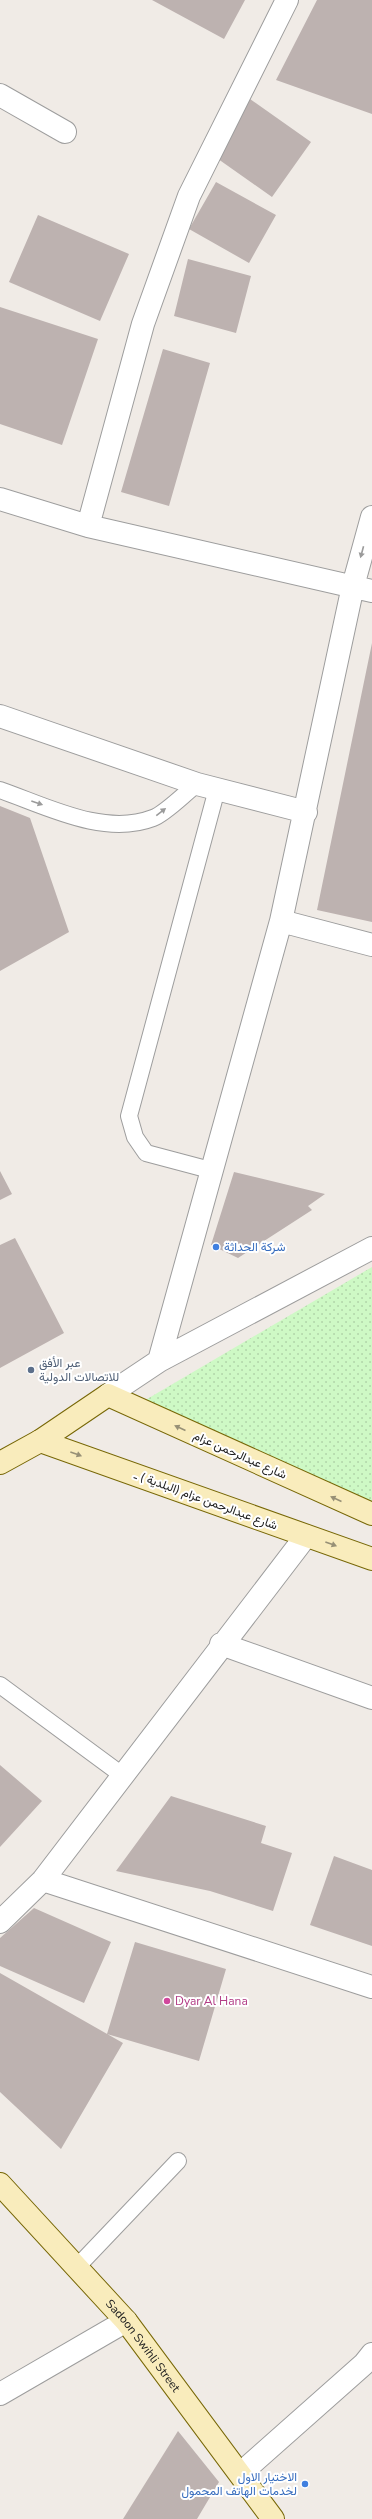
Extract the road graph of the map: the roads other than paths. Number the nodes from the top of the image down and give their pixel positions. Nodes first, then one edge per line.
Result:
1 (288, 0) edge
2 (0, 95) edge
3 (65, 132) dead end
4 (0, 499) edge
5 (372, 517) edge
6 (88, 526) junction
7 (362, 589) edge
8 (0, 716) edge
9 (207, 786) junction
10 (0, 790) edge
11 (306, 812) junction
12 (281, 921) junction
13 (372, 945) edge
14 (210, 1170) junction
15 (372, 1248) edge
16 (159, 1361) junction
17 (108, 1395) junction
18 (40, 1441) junction
19 (0, 1463) edge
20 (372, 1514) edge
21 (306, 1536) junction
22 (372, 1559) edge
23 (221, 1644) junction
24 (0, 1685) edge
25 (372, 1698) edge
26 (122, 1775) junction
27 (43, 1880) junction
28 (0, 1922) edge
29 (372, 1987) edge
30 (178, 2161) dead end
31 (0, 2184) edge
32 (77, 2267) junction
33 (126, 2321) junction
34 (372, 2354) edge
35 (0, 2394) edge
36 (241, 2473) junction
37 (273, 2519) edge

1 - 6 street
2 - 3 street
4 - 6 street
5 -> 7 street
6 - 7 street
7 - 11 street
8 - 9 street
10 -> 9 lane
9 - 11 street
9 - 14 lane
11 - 12 street
12 - 13 street
12 - 14 street
14 - 16 street
15 - 16 street
16 - 17 street
17 - 18 main road
20 -> 17 main road, شارع عبدالرحمن عزام
18 - 19 main road
18 -> 21 main road, شارع عبدالرحمن عزام (البلدية ) ـ
21 -> 22 main road, شارع عبدالرحمن عزام (البلدية ) ـ
21 - 23 street
23 - 25 street
23 - 26 street
24 - 26 lane
26 - 27 street
27 - 28 street
27 - 29 street
30 - 32 lane
31 - 32 main road, Sadoon Swihli Street
32 - 33 main road, Sadoon Swihli Street
33 - 35 street
33 - 36 main road, Sadoon Swihli Street
34 - 36 street
36 - 37 main road, Sadoon Swihli Street

